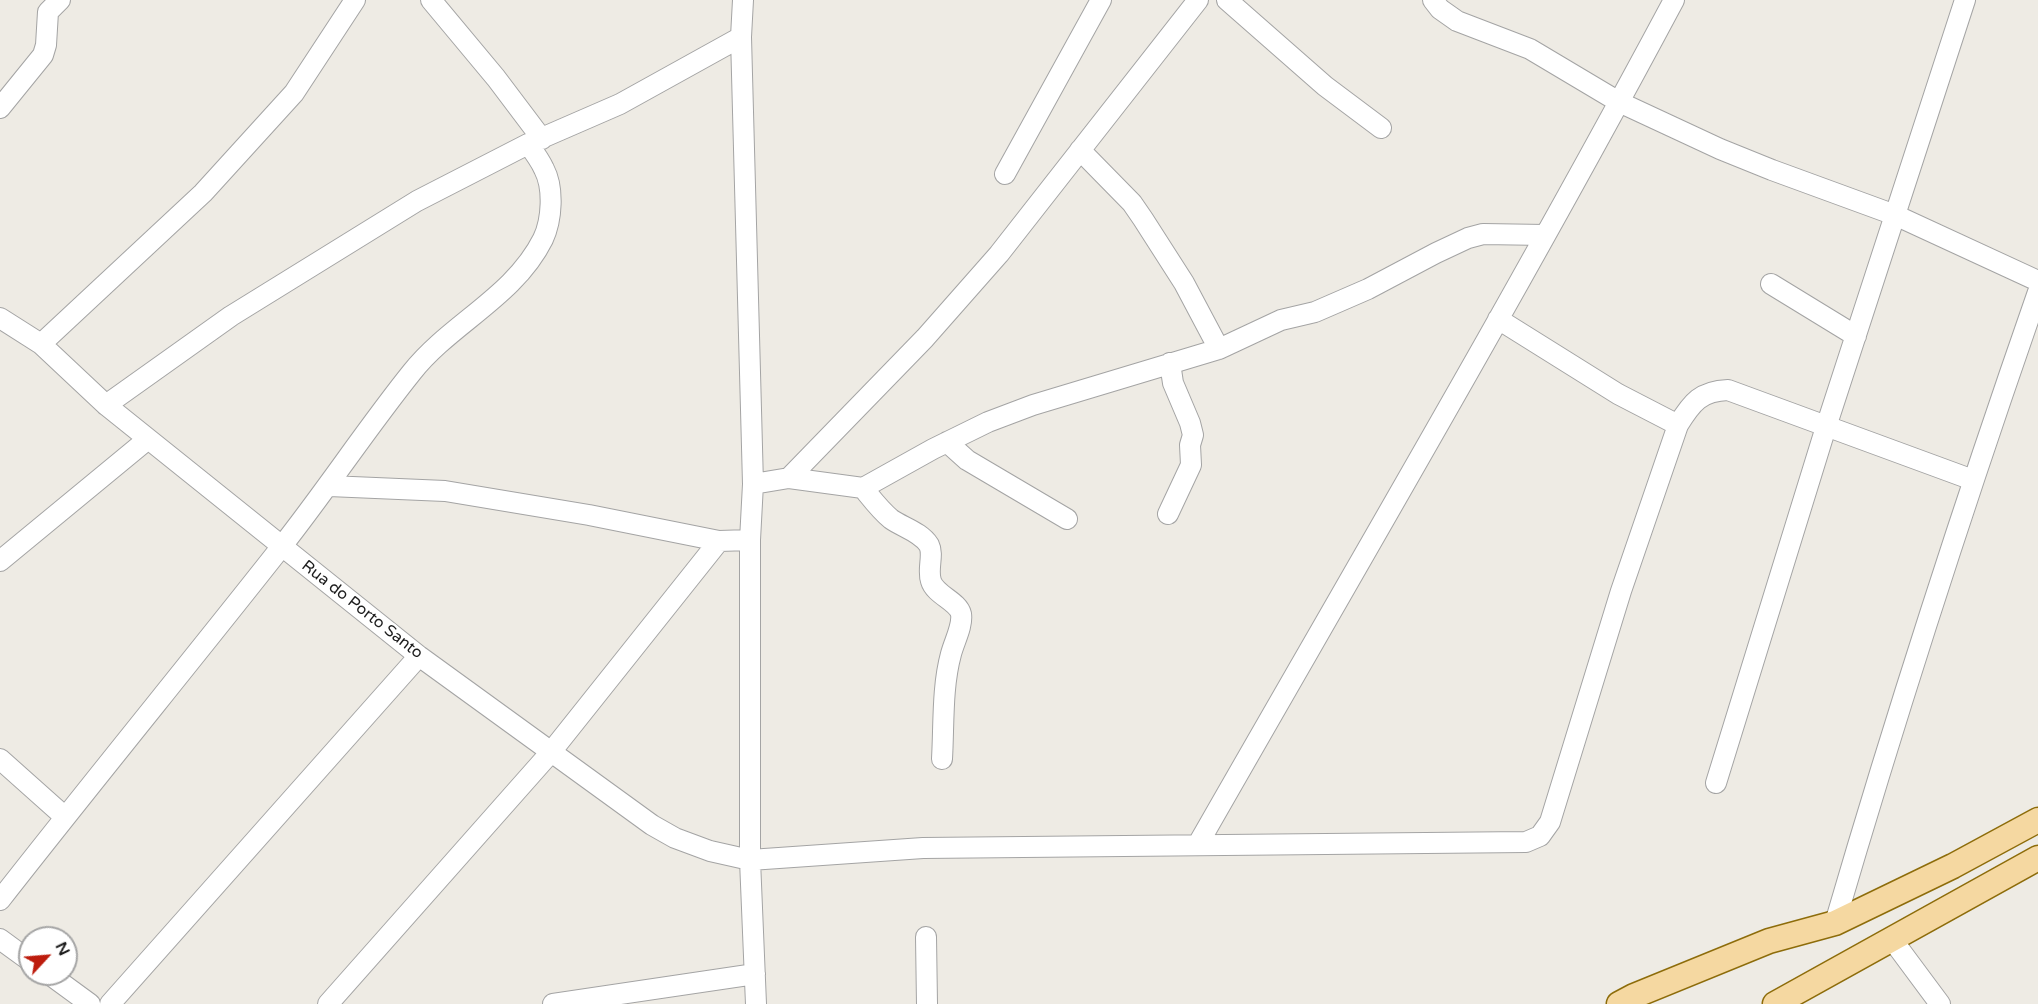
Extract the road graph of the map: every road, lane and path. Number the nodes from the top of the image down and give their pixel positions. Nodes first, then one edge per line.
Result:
1 (60, 0) edge
2 (355, 0) edge
3 (430, 0) edge
4 (743, 0) edge
5 (1101, 0) edge
6 (1227, 0) edge
7 (1433, 0) edge
8 (1674, 0) edge
9 (1965, 0) edge
10 (1195, 1) edge
11 (741, 37) junction
12 (1619, 102) junction
13 (0, 108) edge
14 (1381, 128) dead end
15 (535, 141) junction
16 (1080, 150) junction
17 (1005, 174) dead end
18 (1895, 215) junction
19 (1545, 235) junction
20 (2038, 281) edge
21 (1771, 284) dead end
22 (2038, 292) edge
23 (1498, 319) junction
24 (4, 328) edge
25 (1856, 336) junction
26 (41, 344) junction
27 (1219, 349) junction
28 (1170, 363) junction
29 (106, 405) junction
30 (1678, 424) junction
31 (1826, 427) junction
32 (148, 439) junction
33 (947, 442) junction
34 (789, 478) junction
35 (1972, 480) junction
36 (753, 484) junction
37 (329, 486) junction
38 (863, 488) junction
39 (1168, 514) dead end
40 (1067, 519) dead end
41 (750, 540) junction
42 (719, 541) junction
43 (281, 547) junction
44 (0, 561) edge
45 (419, 656) junction
46 (551, 752) junction
47 (0, 759) edge
48 (942, 759) dead end
49 (1716, 783) dead end
50 (65, 817) junction
51 (2038, 820) edge
52 (1198, 844) junction
53 (2038, 858) edge
54 (750, 860) junction
55 (0, 900) edge
56 (1835, 923) junction
57 (926, 937) dead end
58 (1891, 938) junction
59 (0, 939) edge
60 (18, 952) edge
61 (755, 974) junction
62 (65, 986) edge
63 (1787, 1000) edge
64 (1627, 1001) edge
65 (90, 1004) edge
66 (110, 1004) edge
67 (328, 1004) edge
68 (554, 1004) edge
69 (756, 1004) edge
70 (927, 1004) edge
71 (1940, 1004) edge

1 - 13 street
2 - 26 street
3 - 15 street
4 - 11 street
5 - 17 street
6 - 14 street
7 - 12 street
8 - 12 street
9 - 18 street
10 - 16 street
11 - 15 street
11 - 36 street
12 - 18 street
12 - 19 street
15 - 29 street
15 - 37 street
16 - 27 street
16 - 34 street
18 - 20 street
18 - 25 street
19 - 23 street
19 - 27 street
21 - 25 street
22 - 35 street
23 - 30 street
23 - 52 street
24 - 26 street, Rua do Porto Santo
25 - 31 street
26 - 29 street, Rua do Porto Santo
27 - 28 street
28 - 33 street
28 - 39 street
29 - 32 street, Rua do Porto Santo
30 - 31 street
30 - 52 street, Rua do Porto Santo
31 - 35 street
31 - 49 street
32 - 43 street, Rua do Porto Santo
32 - 44 street
33 - 38 street
33 - 40 street
34 - 36 street
34 - 38 street
35 - 56 street
36 - 41 street
37 - 42 street
37 - 43 street
38 - 48 street
41 - 42 street
41 - 54 street
42 - 46 street
43 - 45 street, Rua do Porto Santo
43 - 50 street
45 - 46 street, Rua do Porto Santo
45 - 66 street
46 - 54 street, Rua do Porto Santo
46 - 67 street
47 - 50 street
50 - 55 street
51 - 56 main road
52 - 54 street, Rua do Porto Santo
53 - 58 main road
54 - 61 street
56 - 64 main road
57 - 70 street
58 - 63 main road
58 - 71 street
59 - 60 street
61 - 68 street
61 - 69 street
62 - 65 street

